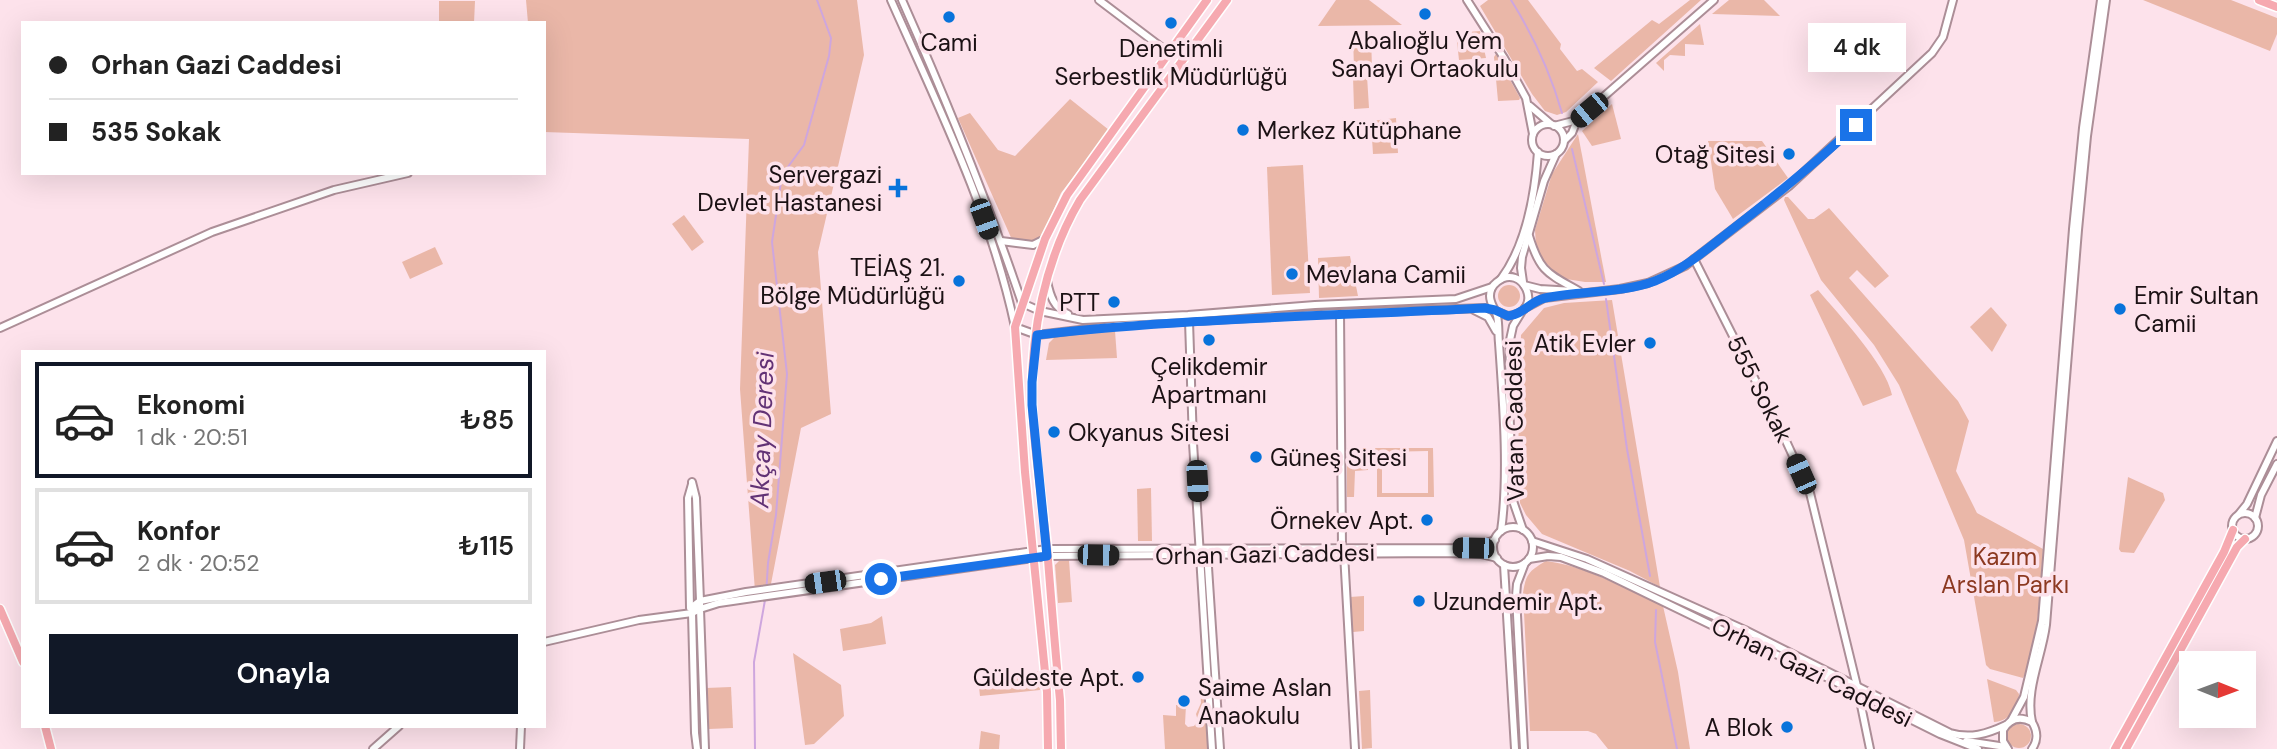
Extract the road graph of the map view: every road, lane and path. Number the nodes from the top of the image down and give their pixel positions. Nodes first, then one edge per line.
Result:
1 (891, 0) edge
2 (902, 0) edge
3 (1100, 0) edge
4 (1207, 0) edge
5 (1227, 0) edge
6 (1467, 0) edge
7 (1714, 0) edge
8 (1953, 0) edge
9 (2103, 0) edge
10 (2259, 0) edge
11 (2277, 7) edge
12 (1169, 53) junction
13 (1529, 105) junction
14 (1577, 120) junction
15 (1553, 125) junction
16 (1533, 134) junction
17 (1564, 141) junction
18 (1538, 152) junction
19 (1556, 154) junction
20 (399, 175) edge
21 (1529, 236) junction
22 (1045, 239) junction
23 (1001, 241) junction
24 (1693, 259) junction
25 (1502, 279) junction
26 (1047, 281) junction
27 (1524, 284) junction
28 (1492, 287) junction
29 (1579, 291) junction
30 (1594, 292) junction
31 (1022, 303) junction
32 (1469, 309) junction
33 (1495, 310) junction
34 (1523, 310) junction
35 (1040, 311) junction
36 (1340, 313) junction
37 (1189, 319) junction
38 (1083, 320) junction
39 (1015, 327) junction
40 (0, 328) edge
41 (1037, 335) junction
42 (1499, 335) junction
43 (2277, 441) edge
44 (2277, 464) edge
45 (2239, 514) junction
46 (2255, 518) junction
47 (1523, 530) junction
48 (2233, 530) junction
49 (1501, 531) junction
50 (2245, 539) junction
51 (1495, 540) junction
52 (1532, 541) junction
53 (1343, 550) junction
54 (1204, 552) junction
55 (1047, 553) junction
56 (1033, 554) junction
57 (1497, 558) junction
58 (1527, 561) junction
59 (1504, 565) junction
60 (700, 605) junction
61 (0, 609) edge
62 (692, 610) junction
63 (546, 642) edge
64 (21, 657) edge
65 (1858, 690) junction
66 (2032, 722) junction
67 (2008, 723) junction
68 (46, 728) edge
69 (397, 728) edge
70 (521, 728) edge
71 (1955, 740) junction
72 (2007, 748) edge
73 (51, 749) edge
74 (373, 749) edge
75 (520, 749) edge
76 (697, 749) edge
77 (705, 749) edge
78 (1048, 749) edge
79 (1061, 749) edge
80 (1212, 749) edge
81 (1220, 749) edge
82 (1355, 749) edge
83 (1516, 749) edge
84 (1524, 749) edge
85 (1870, 749) edge
86 (1978, 749) edge
87 (2032, 749) edge
88 (2115, 749) edge
89 (2126, 749) edge

1 - 39 street
2 - 23 street
3 - 12 street
4 - 12 main road
5 - 26 main road
6 - 13 street
7 - 14 street
8 - 24 street
9 - 66 street
9 - 67 street
10 - 11 main road
12 - 22 main road
13 - 15 street
13 - 16 street
14 - 15 street
14 - 17 street, Vatan Caddesi
15 - 16 street
15 - 17 street
16 - 18 street
17 - 19 street, Vatan Caddesi
18 - 19 street
18 - 25 street
19 - 21 street, Vatan Caddesi
20 - 40 street
21 - 27 street, Vatan Caddesi
21 - 29 street
22 - 23 street
22 - 31 main road
23 - 31 street
24 - 30 street
24 - 65 street, 555 Sokak
25 - 27 street
25 - 28 street
26 - 35 main road
26 - 38 street
27 - 29 street
27 - 34 street, Vatan Caddesi
28 - 33 street, Vatan Caddesi
28 - 37 street
29 - 30 street
30 - 34 street
31 - 35 street
31 - 39 main road
32 - 33 street
32 - 36 street
32 - 42 street
33 - 34 street, Vatan Caddesi
33 - 42 street, Vatan Caddesi
34 - 47 street, Vatan Caddesi
35 - 38 street
35 - 41 main road
36 - 37 street
36 - 53 street
37 - 38 street
37 - 41 street
37 - 54 street
39 - 41 street
39 - 56 main road
41 - 55 main road
42 - 49 street, Vatan Caddesi
43 - 45 street
44 - 46 street
45 - 46 street
45 - 48 street
46 - 50 street
47 - 49 street, Vatan Caddesi
47 - 52 street, Vatan Caddesi
48 - 50 street
48 - 88 main road
49 - 51 street, Vatan Caddesi
50 - 89 main road
51 - 53 street, Orhan Gazi Caddesi
51 - 57 street
52 - 58 street
52 - 65 street
53 - 54 street, Orhan Gazi Caddesi
53 - 57 street, Orhan Gazi Caddesi
53 - 82 street
54 - 55 street, Orhan Gazi Caddesi
54 - 80 street
54 - 81 street
55 - 56 street, Orhan Gazi Caddesi
55 - 79 main road
56 - 60 street, Orhan Gazi Caddesi
56 - 78 main road
57 - 59 street
58 - 59 street
58 - 65 street, Orhan Gazi Caddesi
58 - 84 street
59 - 83 street
60 - 62 street, Orhan Gazi Caddesi
60 - 62 street
60 - 77 street
61 - 64 main road
62 - 63 street, Orhan Gazi Caddesi
62 - 76 street
65 - 67 street
65 - 71 street, Orhan Gazi Caddesi
65 - 85 street, 555 Sokak
66 - 67 street
66 - 87 street
67 - 72 street
68 - 73 main road
69 - 74 street
70 - 75 street
71 - 72 street
71 - 86 street, Orhan Gazi Caddesi

